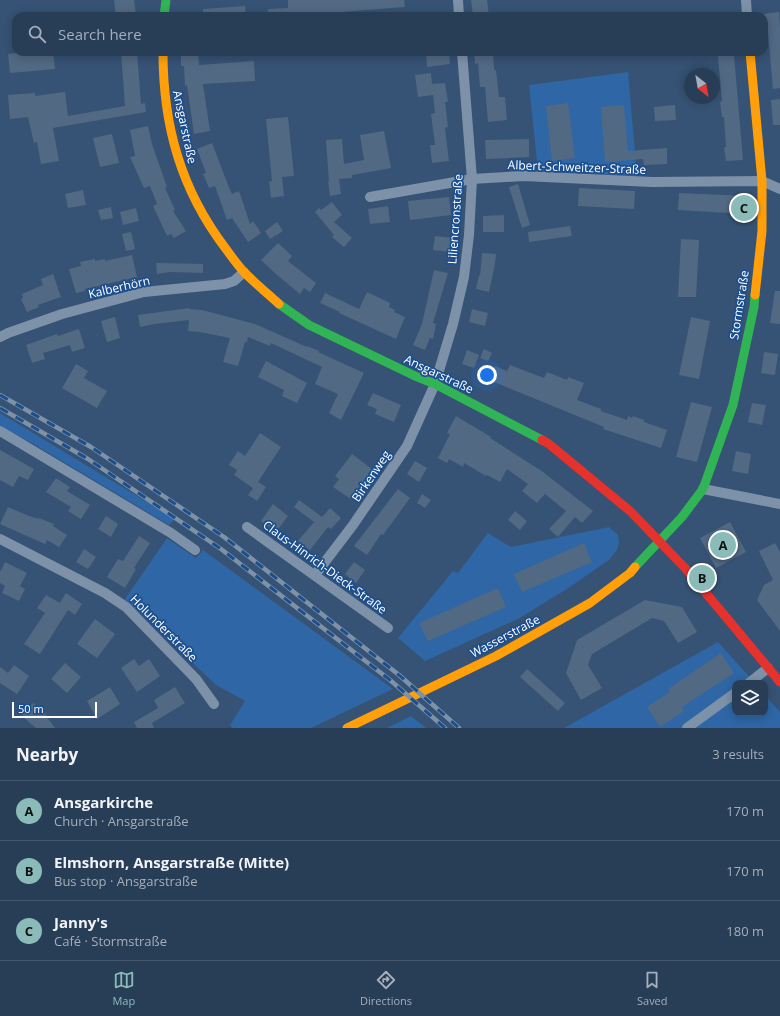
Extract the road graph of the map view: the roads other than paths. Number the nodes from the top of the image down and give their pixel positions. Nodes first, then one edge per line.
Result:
1 (166, 0) edge
2 (458, 0) edge
3 (746, 0) edge
4 (164, 12) edge
5 (459, 12) edge
6 (747, 12) edge
7 (163, 56) edge
8 (462, 56) edge
9 (750, 56) edge
10 (472, 179) junction
11 (762, 180) junction
12 (780, 190) edge
13 (370, 197) dead end
14 (244, 272) junction
15 (0, 337) edge
16 (435, 384) junction
17 (0, 431) edge
18 (703, 489) junction
19 (780, 504) edge
20 (247, 527) dead end
21 (0, 539) edge
22 (660, 542) junction
23 (196, 550) dead end
24 (315, 575) junction
25 (388, 628) dead end
26 (768, 668) junction
27 (753, 680) edge
28 (780, 682) edge
29 (732, 695) edge
30 (214, 704) dead end
31 (347, 728) edge
32 (687, 728) edge

1 - 4 street
2 - 5 street
3 - 6 street
7 - 14 street, Ansgarstraße
8 - 10 street, Liliencronstraße
9 - 11 street, Stormstraße
10 - 11 street, Albert-Schweitzer-Straße
10 - 13 street, Albert-Schweitzer-Straße
10 - 16 street, Liliencronstraße
11 - 12 street
11 - 18 street, Stormstraße
14 - 15 street, Kalberhörn
14 - 16 street, Ansgarstraße
16 - 22 street, Ansgarstraße
16 - 24 street, Birkenweg
17 - 23 street
18 - 19 street
18 - 22 street, Stormstraße
20 - 24 street, Claus-Hinrich-Dieck-Straße
21 - 30 street, Holunderstraße
22 - 26 street, Ansgarstraße
22 - 31 street, Wasserstraße
24 - 25 street, Claus-Hinrich-Dieck-Straße
26 - 27 street
26 - 28 street, Ansgarstraße
29 - 32 street

